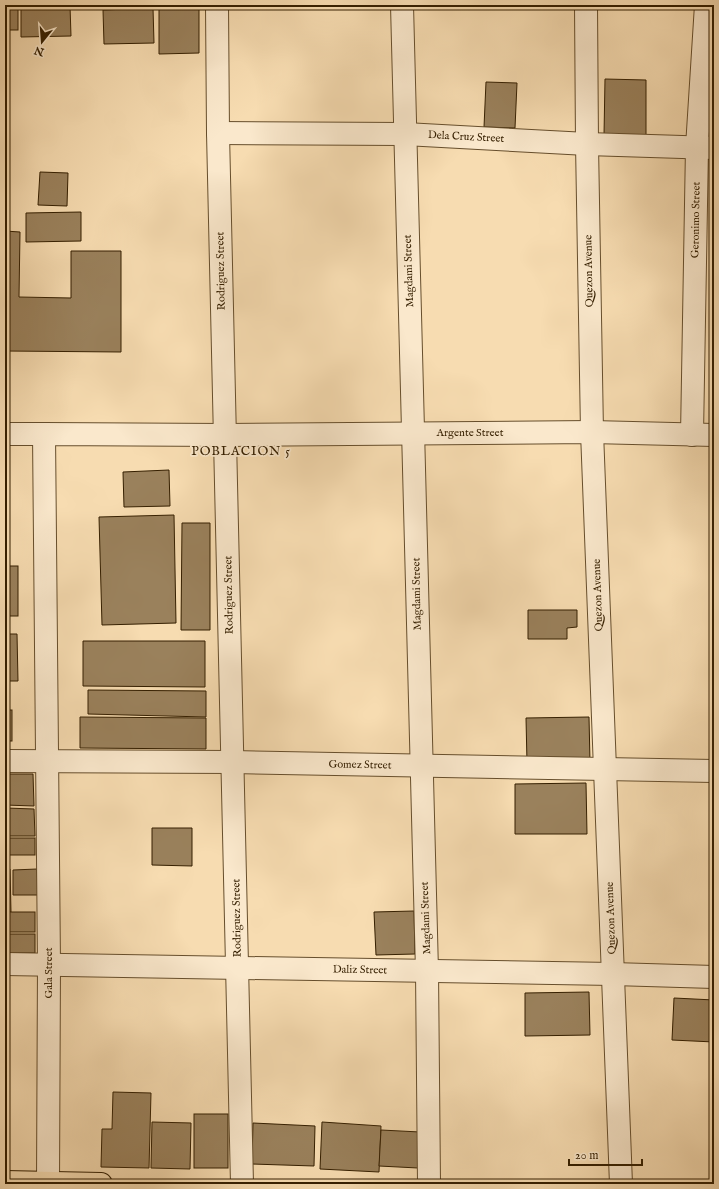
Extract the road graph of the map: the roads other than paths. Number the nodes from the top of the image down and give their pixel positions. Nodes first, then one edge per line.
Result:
1 (217, 5) edge
2 (402, 5) edge
3 (586, 5) edge
4 (706, 5) edge
5 (218, 133) junction
6 (405, 134) junction
7 (587, 144) junction
8 (706, 148) edge
9 (592, 432) junction
10 (5, 434) edge
11 (44, 434) junction
12 (414, 434) junction
13 (225, 435) junction
14 (692, 435) junction
15 (714, 435) edge
16 (5, 761) edge
17 (47, 761) junction
18 (233, 762) junction
19 (422, 766) junction
20 (605, 769) junction
21 (714, 771) edge
22 (5, 964) edge
23 (49, 964) junction
24 (238, 968) junction
25 (428, 971) junction
26 (613, 974) junction
27 (714, 977) edge
28 (5, 1182) edge
29 (48, 1183) edge
30 (101, 1184) edge
31 (242, 1184) edge
32 (429, 1184) edge
33 (621, 1184) edge

1 - 5 street, Rodriguez Street
2 - 6 street, Magdami Street
3 - 7 street, Quezon Avenue
4 - 8 street, Geronimo Street
5 - 6 street, Dela Cruz Street
5 - 13 street, Rodriguez Street
6 - 7 street, Dela Cruz Street
6 - 12 street, Magdami Street
7 - 8 street, Dela Cruz Street
7 - 9 street, Quezon Avenue
8 - 14 street, Geronimo Street
9 - 12 street, Argente Street
9 - 14 street, Argente Street
9 - 20 street, Quezon Avenue
10 - 11 street, Argente Street
11 - 13 street, Argente Street
11 - 17 street, Gala Street
12 - 13 street, Argente Street
12 - 19 street, Magdami Street
13 - 18 street, Rodriguez Street
14 - 15 street, Argente Street
16 - 17 street, Gomez Street
17 - 18 street, Gomez Street
17 - 23 street, Gala Street
18 - 19 street, Gomez Street
18 - 24 street, Rodriguez Street
19 - 20 street, Gomez Street
19 - 25 street, Magdami Street
20 - 21 street, Gomez Street
20 - 26 street, Quezon Avenue
22 - 23 street, Daliz Street
23 - 24 street, Daliz Street
23 - 29 street, Gala Street
24 - 25 street, Daliz Street
24 - 31 street, Rodriguez Street
25 - 26 street, Daliz Street
25 - 32 street, Magdami Street
26 - 27 street, Daliz Street
26 - 33 street, Quezon Avenue
28 - 29 main road
29 - 30 main road

